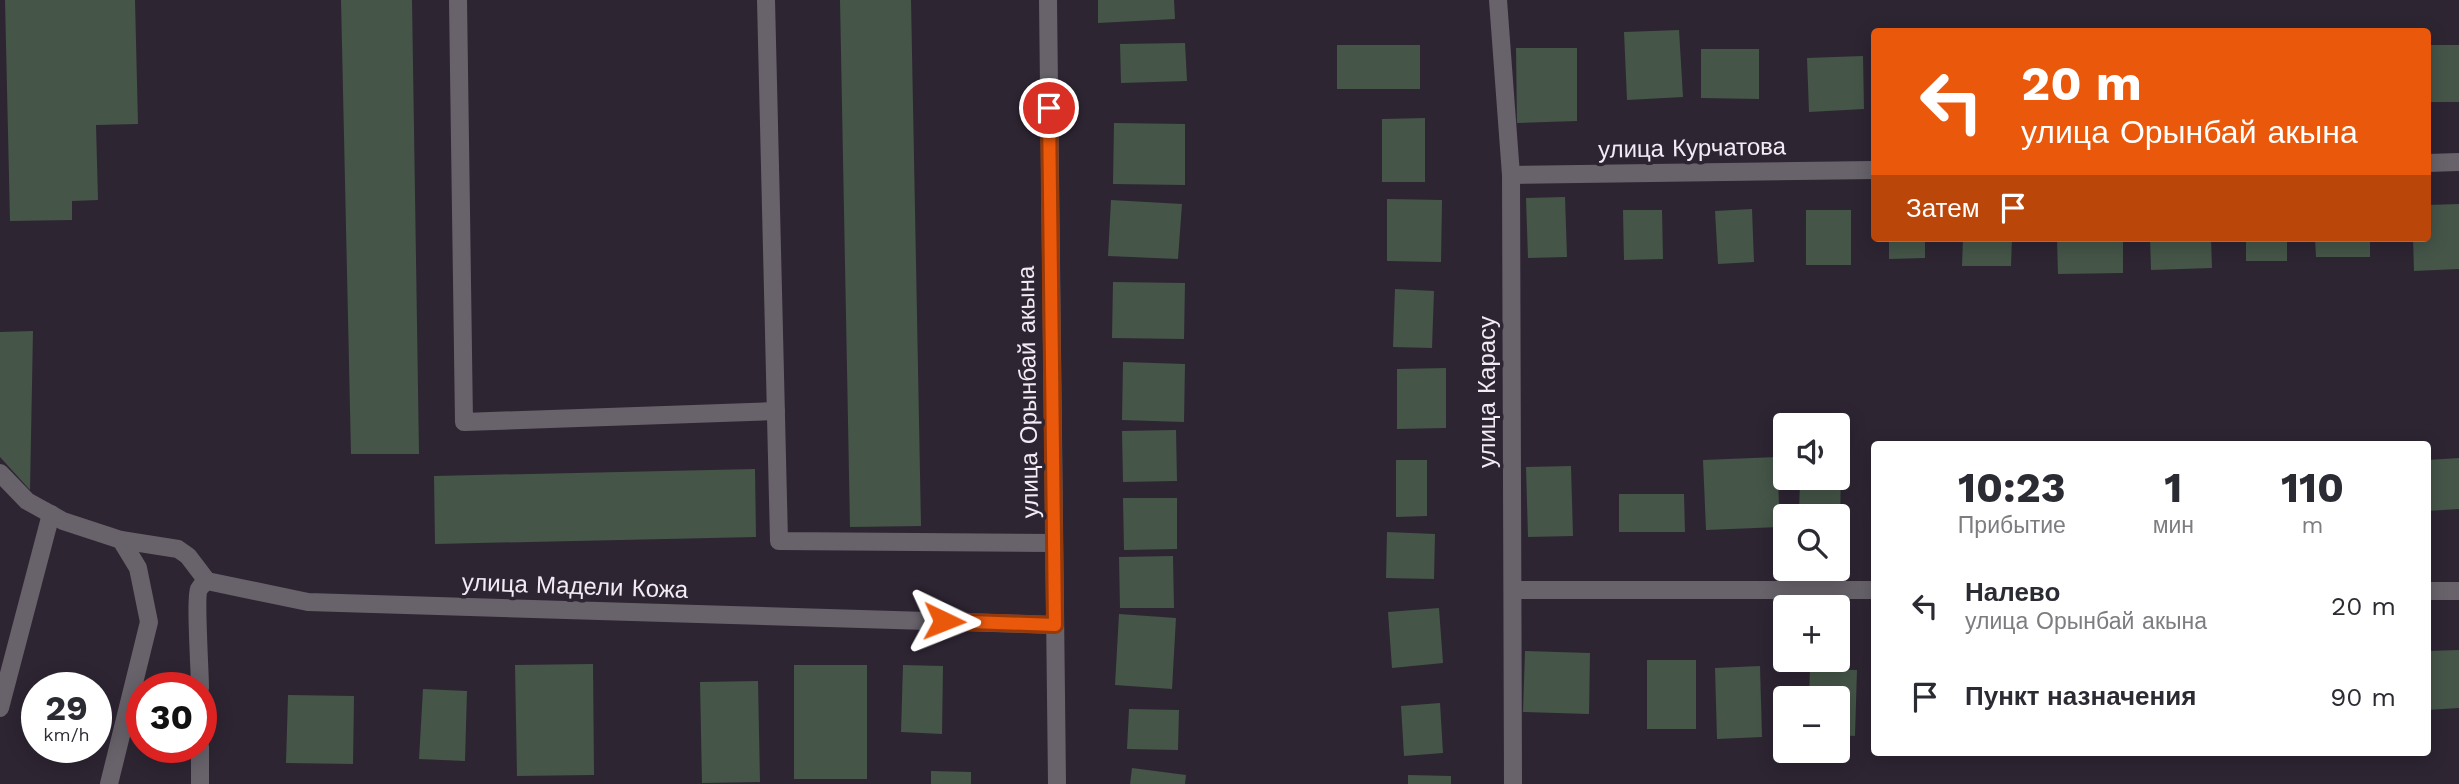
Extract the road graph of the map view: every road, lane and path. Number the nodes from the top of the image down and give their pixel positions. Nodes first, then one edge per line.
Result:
1 (458, 0) edge
2 (766, 0) edge
3 (1048, 0) edge
4 (1498, 0) edge
5 (2459, 162) edge
6 (2431, 163) edge
7 (1871, 170) edge
8 (1511, 175) junction
9 (776, 411) junction
10 (0, 472) edge
11 (51, 514) junction
12 (121, 540) junction
13 (1054, 543) junction
14 (207, 581) junction
15 (1513, 590) junction
16 (1871, 590) edge
17 (2431, 591) edge
18 (2459, 591) edge
19 (1055, 625) junction
20 (200, 672) edge
21 (0, 708) edge
22 (200, 763) edge
23 (109, 784) edge
24 (200, 784) edge
25 (1057, 784) edge
26 (1513, 784) edge

1 - 9 street
2 - 9 street
3 - 13 street, улица Орынбай акына
4 - 8 street, улица Карасу
5 - 6 street
7 - 8 street, улица Курчатова
8 - 15 street, улица Карасу
9 - 13 street
10 - 11 street
11 - 12 street
11 - 21 street
12 - 14 street
12 - 23 street
13 - 19 street, улица Орынбай акына
14 - 19 street, улица Мадели Кожа
14 - 20 street
15 - 16 street
15 - 26 street, улица Карасу
17 - 18 street
19 - 25 street, улица Орынбай акына
22 - 24 street

